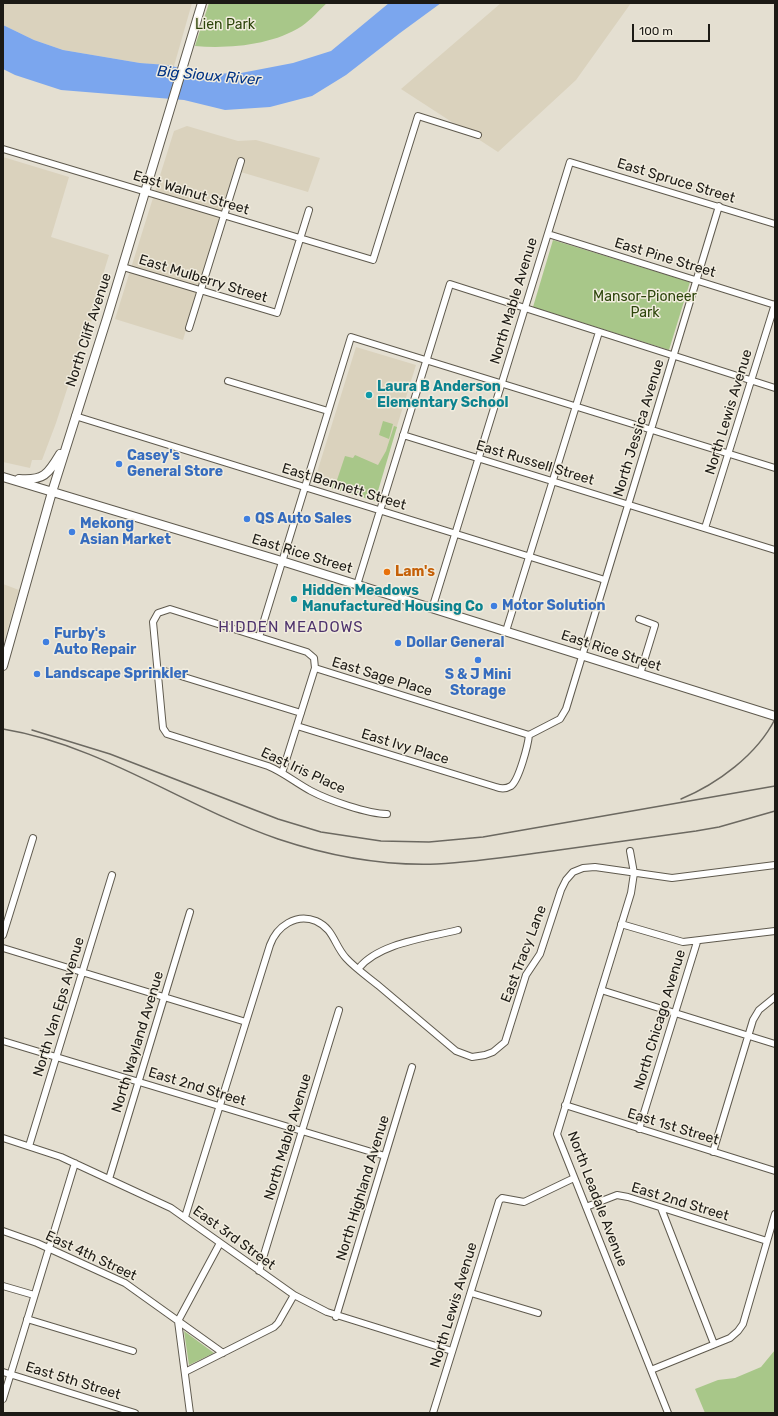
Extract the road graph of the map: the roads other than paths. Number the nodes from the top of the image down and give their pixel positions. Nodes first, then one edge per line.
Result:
1 (202, 3) edge
2 (478, 135) dead end
3 (3, 150) edge
4 (241, 161) dead end
5 (570, 162) joint
6 (145, 192) junction
7 (719, 206) junction
8 (309, 210) dead end
9 (225, 216) junction
10 (775, 224) edge
11 (548, 234) junction
12 (300, 239) junction
13 (123, 267) junction
14 (697, 280) junction
15 (201, 291) junction
16 (775, 304) edge
17 (525, 308) junction
18 (190, 328) dead end
19 (599, 332) junction
20 (674, 356) junction
21 (426, 361) junction
22 (751, 380) junction
23 (228, 381) dead end
24 (501, 384) junction
25 (775, 388) edge
26 (576, 407) junction
27 (328, 411) junction
28 (75, 416) junction
29 (652, 430) junction
30 (403, 435) junction
31 (66, 445) junction
32 (729, 453) junction
33 (479, 458) junction
34 (775, 468) edge
35 (5, 477) edge
36 (553, 481) junction
37 (306, 488) junction
38 (52, 492) junction
39 (628, 504) junction
40 (380, 510) junction
41 (706, 528) junction
42 (456, 534) junction
43 (775, 550) edge
44 (530, 557) junction
45 (283, 562) junction
46 (605, 580) junction
47 (357, 585) junction
48 (432, 609) junction
49 (638, 619) dead end
50 (506, 631) junction
51 (259, 636) junction
52 (582, 656) junction
53 (3, 666) edge
54 (315, 668) junction
55 (158, 669) junction
56 (640, 674) junction
57 (301, 713) junction
58 (775, 716) edge
59 (297, 726) junction
60 (529, 735) junction
61 (282, 773) junction
62 (387, 814) dead end
63 (32, 838) dead end
64 (630, 851) dead end
65 (775, 865) edge
66 (634, 873) junction
67 (112, 875) dead end
68 (190, 912) dead end
69 (621, 924) junction
70 (458, 930) dead end
71 (775, 931) edge
72 (3, 935) edge
73 (697, 942) junction
74 (3, 948) edge
75 (359, 968) junction
76 (82, 972) junction
77 (601, 990) junction
78 (164, 996) junction
79 (775, 997) edge
80 (339, 1010) dead end
81 (675, 1013) junction
82 (246, 1022) junction
83 (747, 1035) junction
84 (3, 1041) edge
85 (775, 1044) edge
86 (56, 1057) junction
87 (412, 1067) dead end
88 (138, 1082) junction
89 (220, 1106) junction
90 (565, 1106) junction
91 (639, 1129) junction
92 (303, 1132) junction
93 (3, 1138) edge
94 (29, 1146) junction
95 (713, 1152) junction
96 (385, 1156) junction
97 (74, 1163) junction
98 (775, 1171) edge
99 (574, 1178) junction
100 (109, 1179) junction
101 (586, 1207) junction
102 (660, 1208) junction
103 (775, 1214) edge
104 (186, 1217) junction
105 (3, 1231) edge
106 (767, 1241) junction
107 (220, 1243) junction
108 (48, 1248) junction
109 (259, 1271) junction
110 (3, 1286) edge
111 (471, 1293) junction
112 (34, 1295) junction
113 (294, 1295) junction
114 (538, 1314) dead end
115 (336, 1316) junction
116 (27, 1319) junction
117 (178, 1322) junction
118 (714, 1344) junction
119 (452, 1351) junction
120 (133, 1352) dead end
121 (223, 1353) junction
122 (651, 1370) junction
123 (3, 1372) edge
124 (185, 1372) junction
125 (10, 1375) junction
126 (3, 1399) edge
127 (135, 1413) edge
128 (190, 1413) edge
129 (434, 1413) edge
130 (668, 1413) edge

1 - 6 main road, North Cliff Avenue
2 - 12 street, East Walnut Street
3 - 6 street, East Walnut Street
4 - 9 street
5 - 7 street, East Spruce Street
5 - 11 street, North Mable Avenue
6 - 9 street, East Walnut Street
6 - 13 main road, North Cliff Avenue
7 - 10 street, East Spruce Street
7 - 14 street, North Jessica Avenue
8 - 12 street
9 - 12 street, East Walnut Street
9 - 15 street
11 - 14 street, East Pine Street
11 - 17 street, North Mable Avenue
12 - 15 street, East Mulberry Street
13 - 15 street, East Mulberry Street
13 - 28 main road, North Cliff Avenue
14 - 16 street, East Pine Street
14 - 20 street, North Jessica Avenue
15 - 18 street
16 - 22 street, North Lewis Avenue
17 - 19 street
17 - 21 street
17 - 24 street, North Mable Avenue
19 - 20 street
19 - 26 street
20 - 22 street
20 - 29 street, North Jessica Avenue
21 - 24 street
21 - 27 street
21 - 30 street
22 - 25 street
22 - 32 street, North Lewis Avenue
23 - 27 street
24 - 26 street
24 - 33 street, North Mable Avenue
26 - 29 street
26 - 36 street
27 - 37 street
28 - 31 main road, North Cliff Avenue
28 - 37 street, East Bennett Street
29 - 32 street
29 - 39 street, North Jessica Avenue
30 - 33 street, East Russell Street
30 - 40 street
31 - 35 main road
31 - 38 main road, North Cliff Avenue
32 - 34 street
32 - 41 street, North Lewis Avenue
33 - 36 street, East Russell Street
33 - 42 street, North Mable Avenue
35 - 38 main road, East Rice Street
36 - 39 street, East Russell Street
36 - 44 street
37 - 40 street, East Bennett Street
37 - 45 street
38 - 45 main road, East Rice Street
38 - 53 main road, North Cliff Avenue
39 - 41 street, East Russell Street
39 - 46 street, North Jessica Avenue
40 - 42 street, East Bennett Street
40 - 47 street
41 - 43 street, East Russell Street
42 - 44 street, East Bennett Street
42 - 48 street, North Mable Avenue
44 - 46 street, East Bennett Street
44 - 50 street
45 - 47 main road, East Rice Street
45 - 51 street
46 - 52 street, North Jessica Avenue
47 - 48 main road, East Rice Street
48 - 50 main road, East Rice Street
49 - 56 street
50 - 52 main road, East Rice Street
51 - 54 street, East Sage Place
51 - 55 street, East Sage Place
52 - 56 main road, East Rice Street
52 - 60 street, North Jessica Avenue
54 - 57 street
54 - 60 street, East Sage Place
55 - 57 street
55 - 61 street, East Iris Place
56 - 58 main road, East Rice Street
57 - 59 street
59 - 60 street, East Ivy Place
59 - 61 street
61 - 62 street, East Iris Place
63 - 72 street
64 - 66 street, North Leadale Avenue
65 - 66 street, East Tracy Lane
66 - 69 street, North Leadale Avenue
66 - 75 street, East Tracy Lane
67 - 76 street, North Van Eps Avenue
68 - 78 street, North Wayland Avenue
69 - 73 street
69 - 77 street, North Leadale Avenue
70 - 75 street
71 - 73 street
73 - 81 street, North Chicago Avenue
74 - 76 street
75 - 82 street, East Tracy Lane
76 - 78 street
76 - 86 street, North Van Eps Avenue
77 - 81 street
77 - 90 street, North Leadale Avenue
78 - 82 street
78 - 88 street, North Wayland Avenue
79 - 83 street
80 - 92 street, North Mable Avenue
81 - 83 street
81 - 91 street, North Chicago Avenue
82 - 89 street, East Tracy Lane
83 - 85 street
83 - 95 street
84 - 86 street, East 2nd Street
86 - 88 street, East 2nd Street
86 - 94 street, North Van Eps Avenue
87 - 96 street, North Highland Avenue
88 - 89 street, East 2nd Street
88 - 100 street, North Wayland Avenue
89 - 92 street, East 2nd Street
89 - 104 street, East Tracy Lane
90 - 91 street, East 1st Street
90 - 99 street, North Leadale Avenue
91 - 95 street, East 1st Street
92 - 96 street, East 2nd Street
92 - 109 street, North Mable Avenue
93 - 94 street, East 3rd Street
94 - 97 street, East 3rd Street
95 - 98 street, East 1st Street
96 - 115 street, North Highland Avenue
97 - 100 street, East 3rd Street
97 - 108 street
99 - 101 street, North Leadale Avenue
99 - 111 street, North Lewis Avenue
100 - 104 street, East 3rd Street
101 - 102 street, East 2nd Street
101 - 122 street, North Leadale Avenue
102 - 106 street, East 2nd Street
102 - 118 street
103 - 106 street
104 - 107 street, East 3rd Street
105 - 108 street, East 4th Street
106 - 118 street
107 - 109 street, East 3rd Street
107 - 117 street
108 - 112 street
108 - 117 street, East 4th Street
109 - 113 street, East 3rd Street
110 - 112 street
111 - 114 street
111 - 119 street, North Lewis Avenue
112 - 116 street
113 - 115 street, East 3rd Street
113 - 121 street
115 - 119 street, East 3rd Street
116 - 120 street
116 - 125 street
117 - 121 street, East 4th Street
117 - 124 street
118 - 122 street
119 - 129 street, North Lewis Avenue
121 - 124 street
122 - 130 street, North Leadale Avenue
123 - 125 street, East 5th Street
124 - 128 street
125 - 126 street
125 - 127 street, East 5th Street

